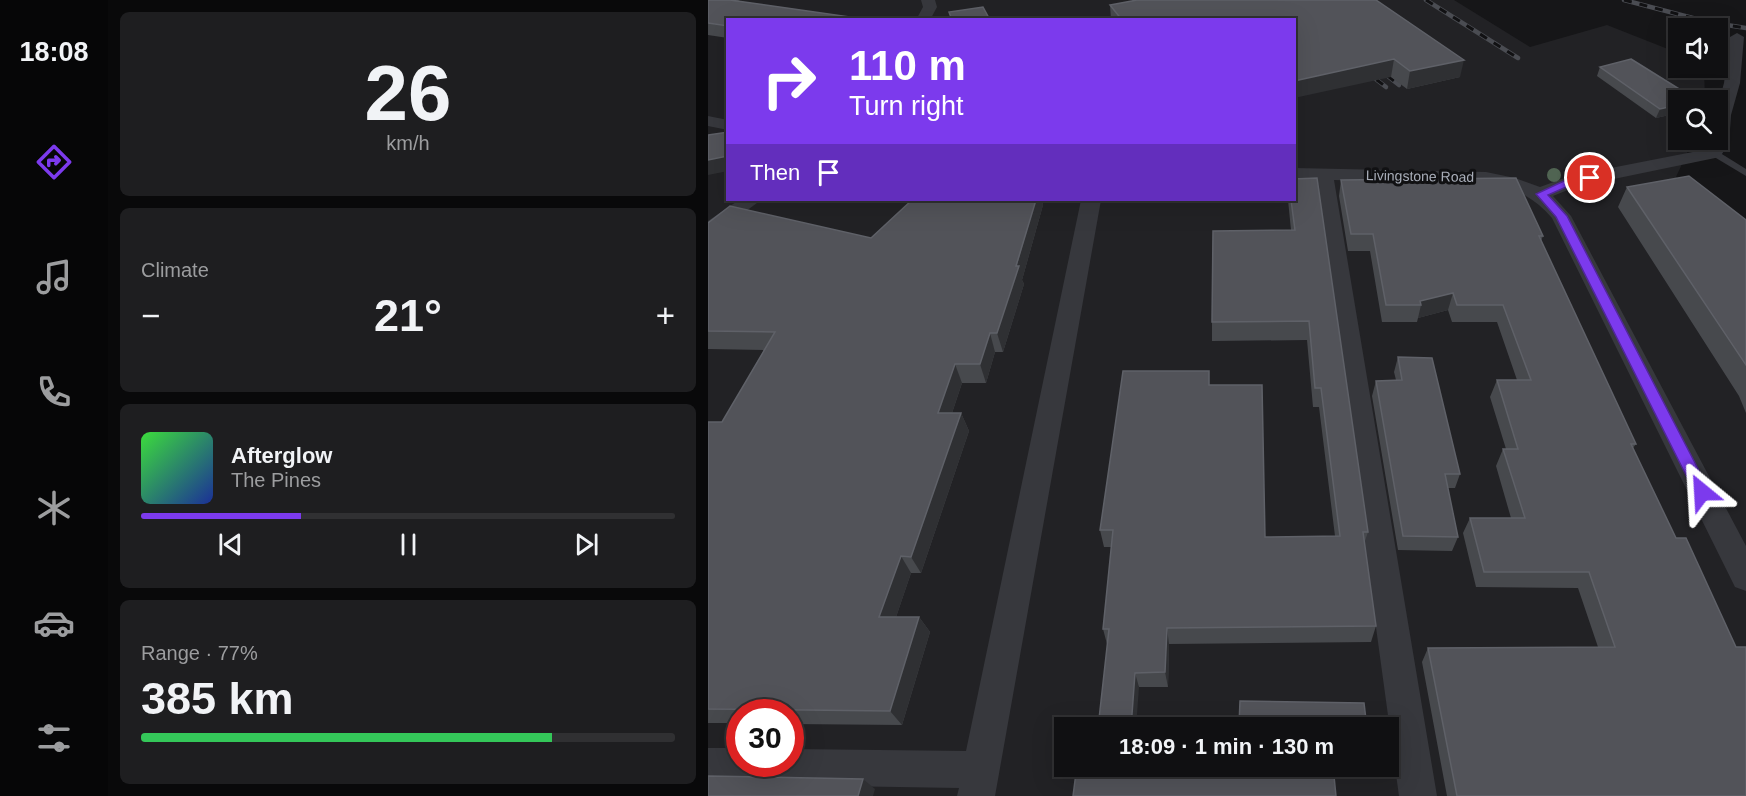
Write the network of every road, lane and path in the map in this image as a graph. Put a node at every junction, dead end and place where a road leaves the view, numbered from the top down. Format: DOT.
graph roads {
  1 [pos="928,0"];
  2 [pos="924,18"];
  3 [pos="1737,37"];
  4 [pos="708,121"];
  5 [pos="726,125"];
  6 [pos="1714,153"];
  7 [pos="1746,173"];
  8 [pos="1296,174"];
  9 [pos="1324,174"];
  10 [pos="1541,194"];
  11 [pos="750,201"];
  12 [pos="1091,201"];
  13 [pos="708,230"];
  14 [pos="1746,577"];
  15 [pos="708,766"];
  16 [pos="979,783"];
  17 [pos="1418,796"];
  1 -- 2 [label="street"];
  3 -- 6 [label="street"];
  4 -- 5 [label="street"];
  6 -- 7 [label="lane"];
  6 -- 10 [label="street"];
  8 -- 9 [label="street, Livingstone Road"];
  9 -- 10 [label="street, Livingstone Road"];
  9 -- 17 [label="street"];
  10 -- 14 [label="street"];
  11 -- 13 [label="street"];
  12 -- 16 [label="street"];
  15 -- 16 [label="street"];
}
